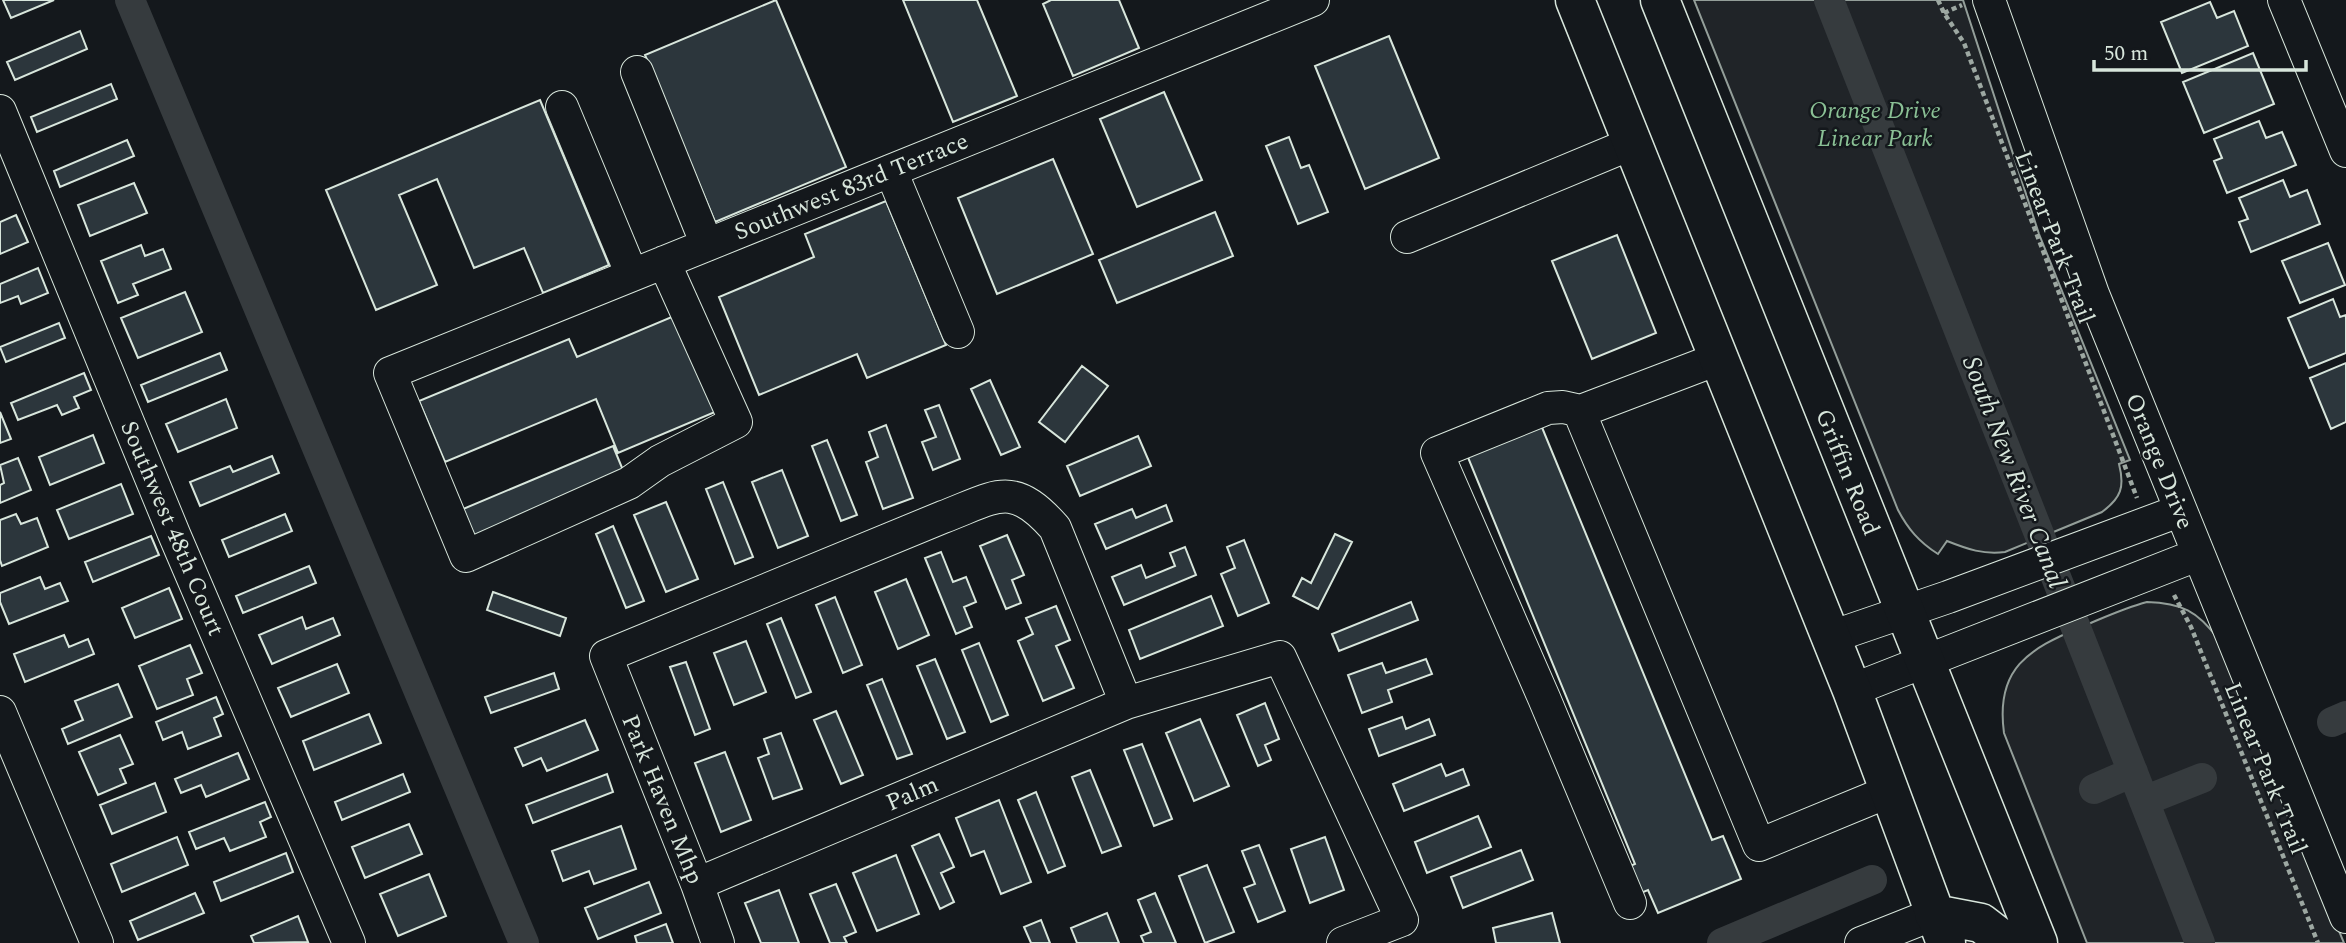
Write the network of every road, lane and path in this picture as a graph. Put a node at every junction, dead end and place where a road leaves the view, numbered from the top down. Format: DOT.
graph roads {
  1 [pos="1313,0"];
  2 [pos="1575,0"];
  3 [pos="1660,0"];
  4 [pos="1938,0"];
  5 [pos="2284,0"];
  6 [pos="1977,2"];
  7 [pos="1944,13"];
  8 [pos="637,72"];
  9 [pos="562,107"];
  10 [pos="0,111"];
  11 [pos="1633,143"];
  12 [pos="2346,151"];
  13 [pos="891,171"];
  14 [pos="1407,237"];
  15 [pos="707,245"];
  16 [pos="664,262"];
  17 [pos="632,275"];
  18 [pos="958,332"];
  19 [pos="1720,358"];
  20 [pos="1578,411"];
  21 [pos="2134,489"];
  22 [pos="2179,511"];
  23 [pos="2197,555"];
  24 [pos="2179,608"];
  25 [pos="1904,612"];
  26 [pos="1831,637"];
  27 [pos="1924,663"];
  28 [pos="1852,690"];
  29 [pos="1126,703"];
  30 [pos="0,712"];
  31 [pos="1890,791"];
  32 [pos="697,884"];
  33 [pos="1630,903"];
  34 [pos="2346,917"];
  35 [pos="1940,928"];
  36 [pos="97,943"];
  37 [pos="349,943"];
  38 [pos="719,943"];
  39 [pos="1343,943"];
  40 [pos="1861,943"];
  41 [pos="2007,943"];
  42 [pos="2038,943"];
  43 [pos="2318,943"];
  1 -- 13 [label="street, Southwest 83rd Terrace"];
  2 -- 11 [label="main road"];
  3 -- 25 [label="main road, Griffin Road"];
  4 -- 7 [label="path, Linear Park Trail"];
  5 -- 12 [label="street"];
  6 -- 7 [label="path"];
  6 -- 22 [label="street, Orange Drive"];
  7 -- 21 [label="path, Linear Park Trail"];
  8 -- 15 [label="street"];
  9 -- 17 [label="street"];
  10 -- 37 [label="street, Southwest 48th Court"];
  11 -- 14 [label="street"];
  11 -- 19 [label="main road"];
  13 -- 15 [label="street, Southwest 83rd Terrace"];
  13 -- 18 [label="street"];
  15 -- 16 [label="street, Southwest 83rd Terrace"];
  16 -- 17 [label="street, Southwest 83rd Terrace"];
  16 -- 17 [label="street, Southwest 83rd Terrace"];
  19 -- 20 [label="street"];
  19 -- 26 [label="main road"];
  20 -- 31 [label="street"];
  20 -- 33 [label="street"];
  22 -- 23 [label="street, Orange Drive"];
  22 -- 25 [label="street"];
  23 -- 27 [label="street"];
  23 -- 34 [label="street, Orange Drive"];
  24 -- 43 [label="path, Linear Park Trail"];
  25 -- 26 [label="street"];
  25 -- 27 [label="main road, Griffin Road"];
  26 -- 28 [label="main road"];
  27 -- 28 [label="street"];
  27 -- 42 [label="main road, Griffin Road"];
  28 -- 31 [label="main road"];
  29 -- 32 [label="street, Palm"];
  29 -- 32 [label="street, Park Haven Mhp"];
  29 -- 39 [label="street, Palm"];
  30 -- 36 [label="street"];
  31 -- 35 [label="main road"];
  32 -- 38 [label="street, Park Haven Mhp"];
  35 -- 40 [label="street"];
  35 -- 41 [label="main road"];
}
